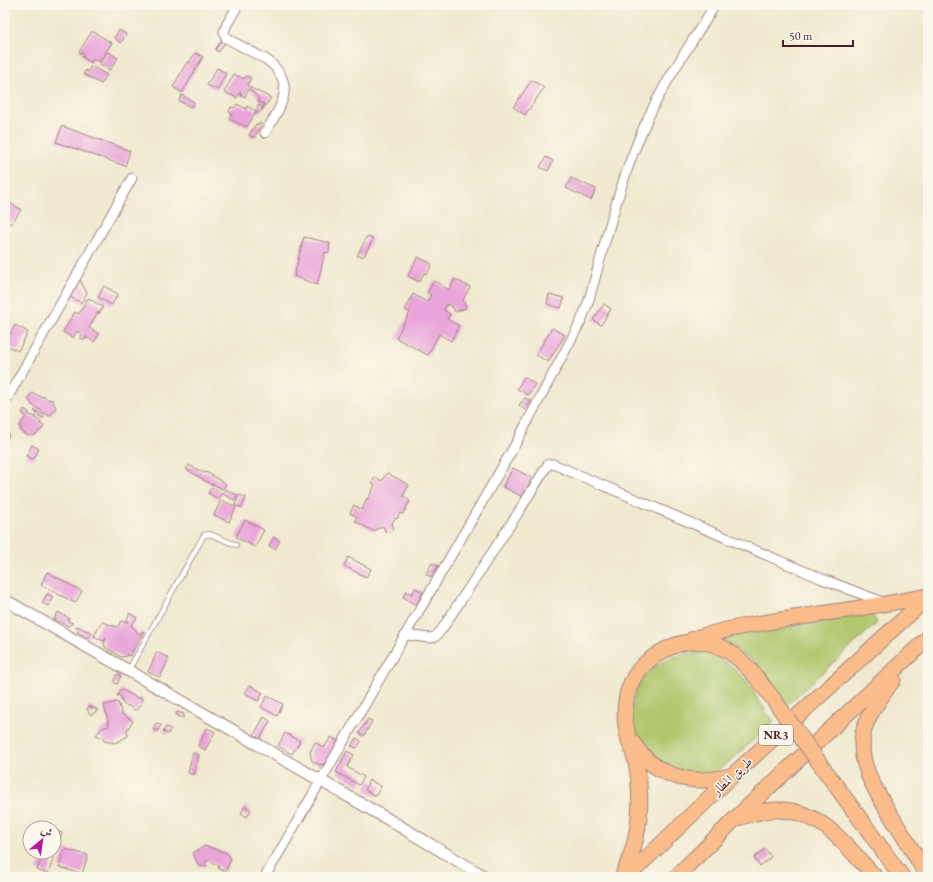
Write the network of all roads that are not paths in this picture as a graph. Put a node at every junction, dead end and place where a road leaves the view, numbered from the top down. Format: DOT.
graph roads {
  1 [pos="238,5"];
  2 [pos="715,5"];
  3 [pos="265,133"];
  4 [pos="132,178"];
  5 [pos="5,402"];
  6 [pos="236,545"];
  7 [pos="928,596"];
  8 [pos="5,600"];
  9 [pos="889,604"];
  10 [pos="406,635"];
  11 [pos="928,638"];
  12 [pos="677,644"];
  13 [pos="912,654"];
  14 [pos="128,671"];
  15 [pos="627,733"];
  16 [pos="733,775"];
  17 [pos="320,780"];
  18 [pos="736,818"];
  19 [pos="928,876"];
  20 [pos="265,877"];
  21 [pos="485,877"];
  22 [pos="622,877"];
  23 [pos="627,877"];
  24 [pos="676,877"];
  25 [pos="875,877"];
  26 [pos="902,877"];
  1 -- 3 [label="street"];
  2 -- 10 [label="street"];
  4 -- 5 [label="street"];
  6 -- 14 [label="lane"];
  7 -- 9 [label="highway"];
  7 -- 16 [label="highway, طريق المطار / NR3"];
  8 -- 14 [label="street"];
  9 -- 10 [label="street"];
  9 -- 12 [label="highway"];
  10 -- 17 [label="street"];
  11 -- 13 [label="highway, NR3"];
  12 -- 15 [label="highway"];
  12 -- 26 [label="highway, bridge"];
  13 -- 18 [label="highway, NR3"];
  13 -- 19 [label="highway"];
  14 -- 17 [label="street"];
  15 -- 16 [label="highway"];
  15 -- 22 [label="highway"];
  16 -- 23 [label="highway, طريق المطار / NR3"];
  17 -- 20 [label="street"];
  17 -- 21 [label="street"];
  18 -- 24 [label="highway, NR3"];
  18 -- 25 [label="highway"];
}
